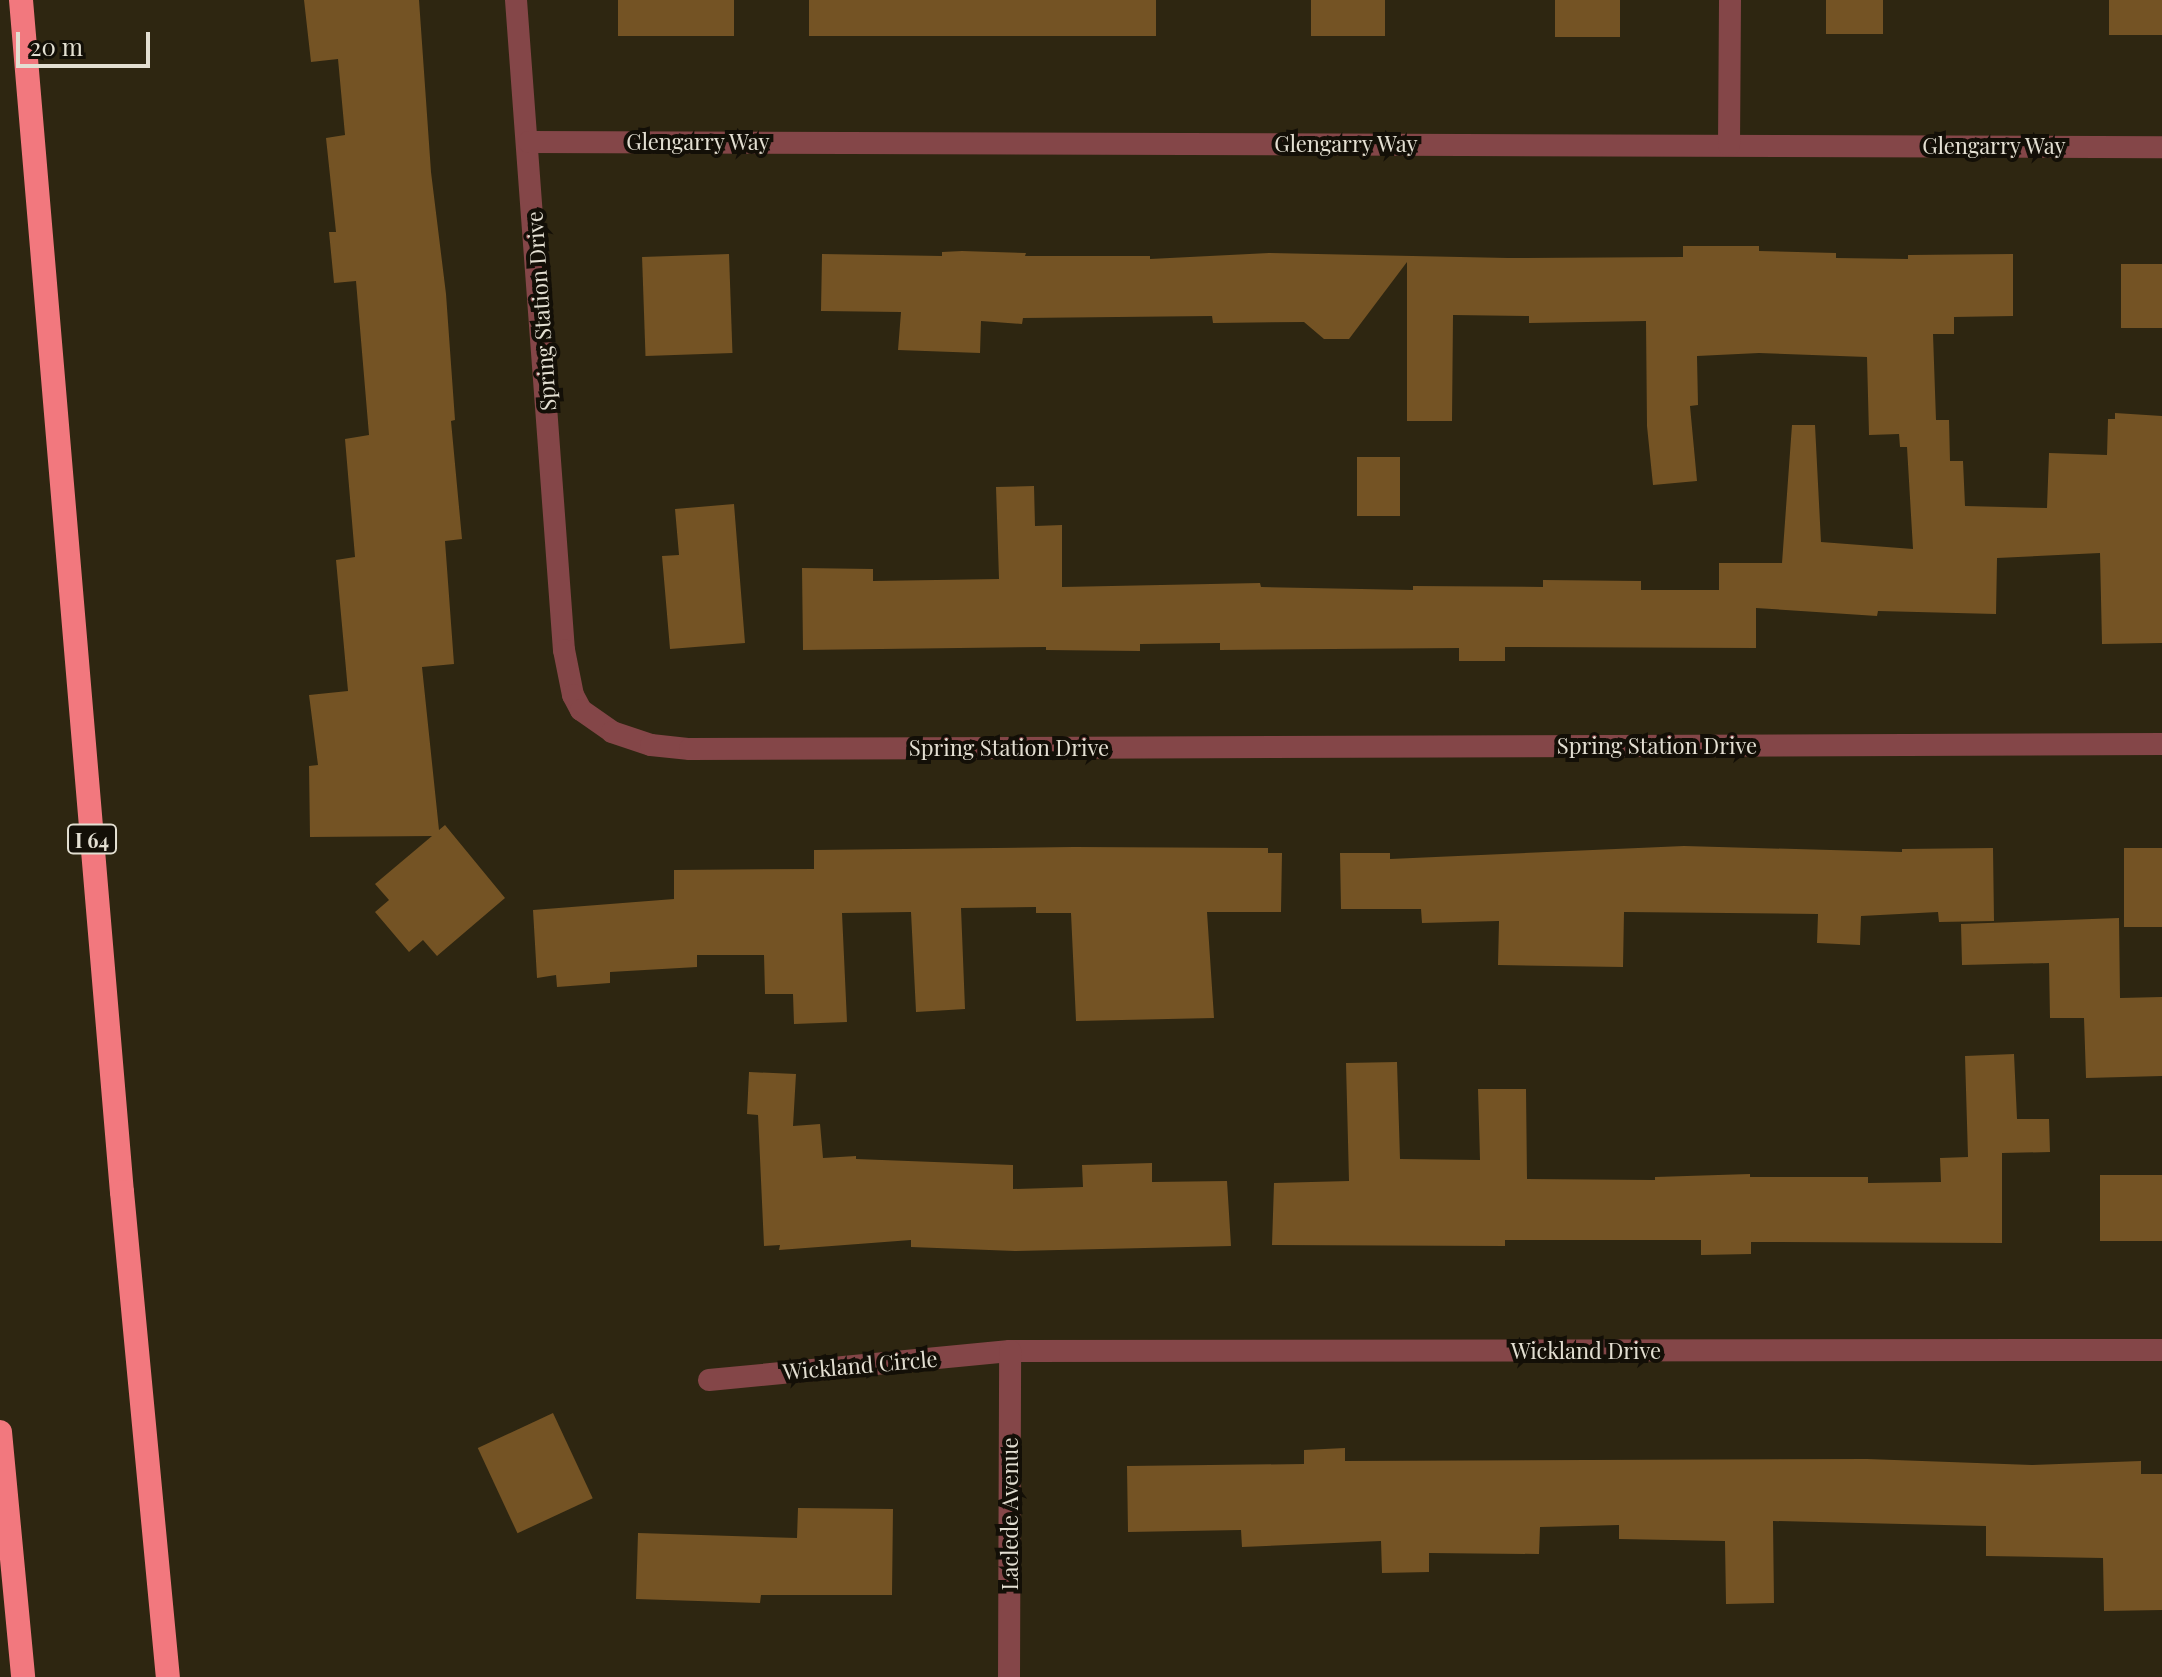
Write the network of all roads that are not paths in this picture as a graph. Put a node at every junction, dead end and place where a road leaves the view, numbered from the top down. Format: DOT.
graph roads {
  1 [pos="21,0"];
  2 [pos="516,0"];
  3 [pos="1730,0"];
  4 [pos="529,142"];
  5 [pos="1729,145"];
  6 [pos="2162,147"];
  7 [pos="2162,744"];
  8 [pos="2162,1350"];
  9 [pos="1010,1351"];
  10 [pos="709,1380"];
  11 [pos="0,1432"];
  12 [pos="23,1677"];
  13 [pos="168,1677"];
  14 [pos="1009,1677"];
  1 -- 13 [label="highway, I 64"];
  2 -- 4 [label="street, Spring Station Drive"];
  3 -- 5 [label="street"];
  4 -- 5 [label="street, Glengarry Way"];
  4 -- 7 [label="street, Spring Station Drive"];
  5 -- 6 [label="street, Glengarry Way"];
  8 -- 9 [label="street, Wickland Drive"];
  9 -- 10 [label="street, Wickland Circle"];
  9 -- 14 [label="street, Laclede Avenue"];
  11 -- 12 [label="highway"];
}
